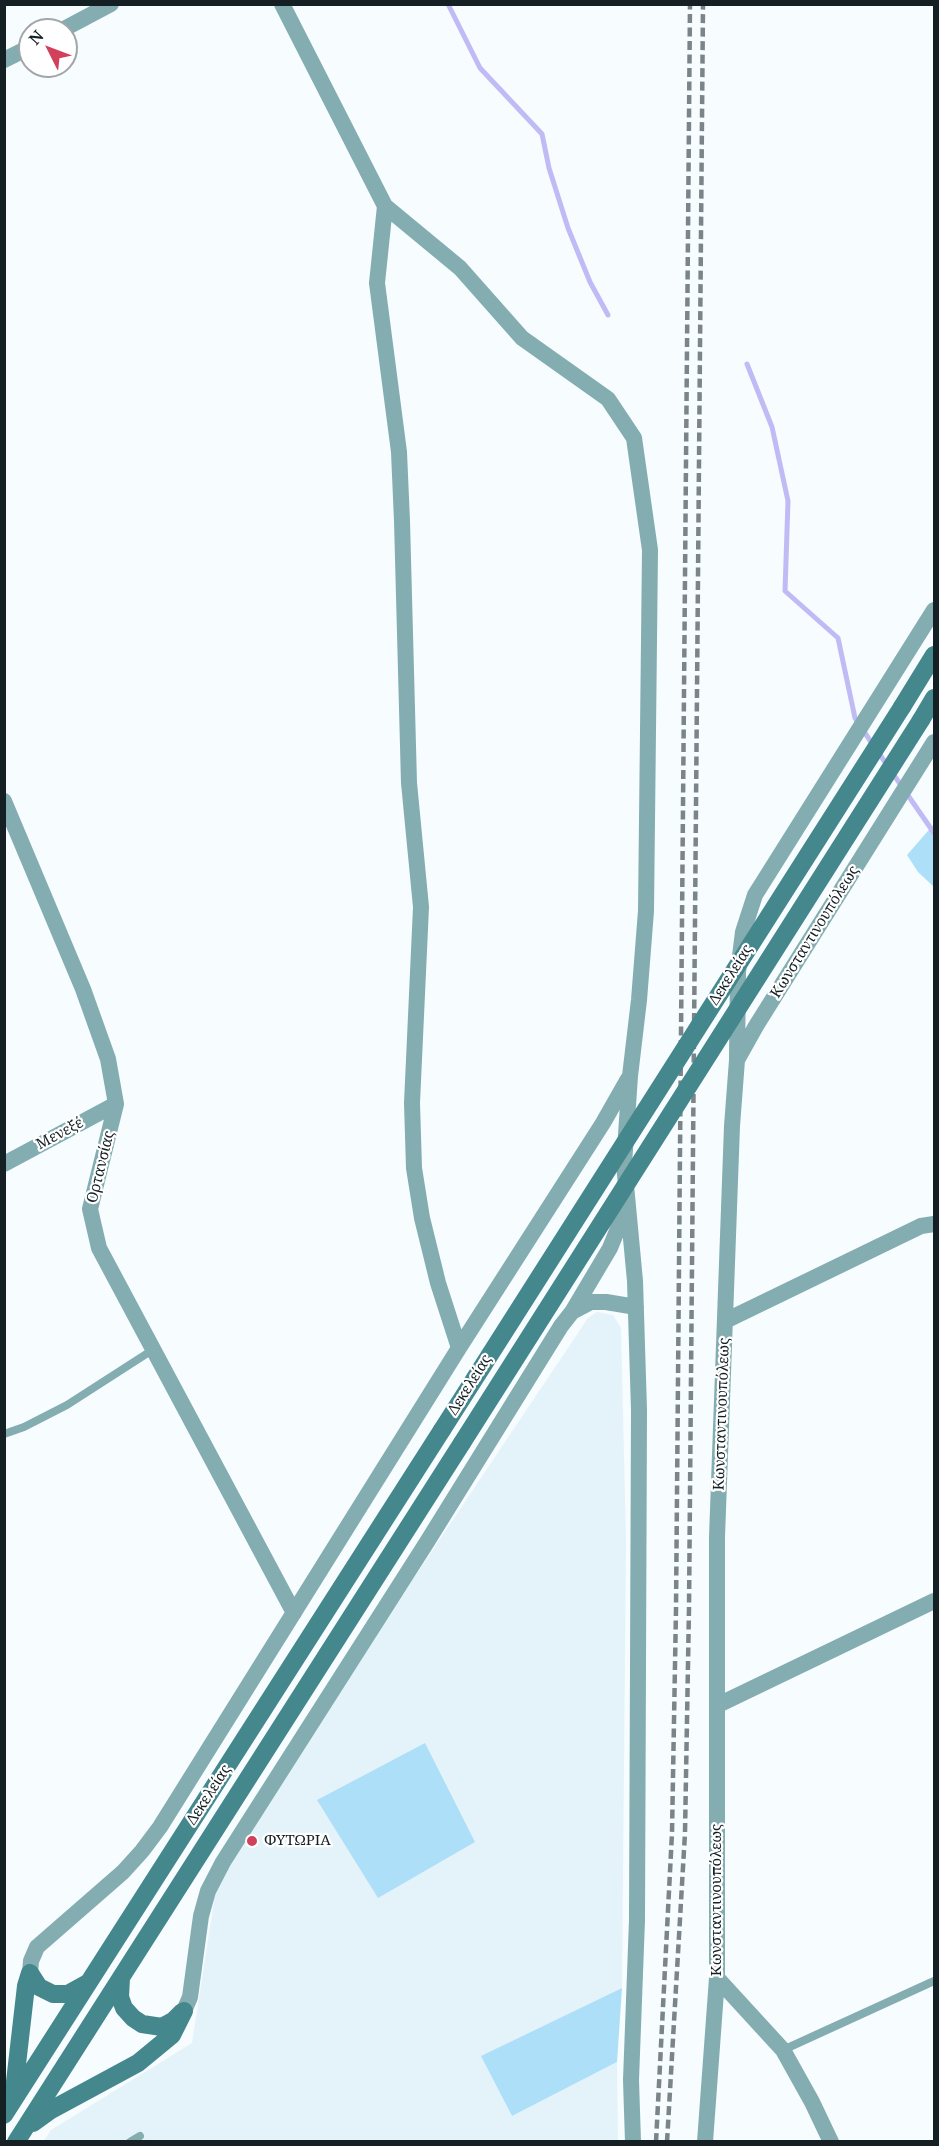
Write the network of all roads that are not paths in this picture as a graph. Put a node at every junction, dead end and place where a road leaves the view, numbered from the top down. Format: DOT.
graph roads {
  1 [pos="111,4"];
  2 [pos="282,4"];
  3 [pos="78,22"];
  4 [pos="18,53"];
  5 [pos="4,60"];
  6 [pos="384,206"];
  7 [pos="934,610"];
  8 [pos="934,655"];
  9 [pos="934,698"];
  10 [pos="934,742"];
  11 [pos="4,801"];
  12 [pos="738,972"];
  13 [pos="789,974"];
  14 [pos="737,1060"];
  15 [pos="630,1076"];
  16 [pos="116,1104"];
  17 [pos="4,1164"];
  18 [pos="628,1204"];
  19 [pos="934,1224"];
  20 [pos="636,1307"];
  21 [pos="572,1312"];
  22 [pos="725,1321"];
  23 [pos="459,1348"];
  24 [pos="154,1349"];
  25 [pos="4,1434"];
  26 [pos="934,1601"];
  27 [pos="294,1613"];
  28 [pos="718,1705"];
  29 [pos="30,1973"];
  30 [pos="121,1978"];
  31 [pos="717,1978"];
  32 [pos="934,1981"];
  33 [pos="90,1982"];
  34 [pos="183,2011"];
  35 [pos="783,2050"];
  36 [pos="8,2110"];
  37 [pos="140,2136"];
  38 [pos="19,2137"];
  39 [pos="130,2142"];
  40 [pos="633,2142"];
  41 [pos="705,2142"];
  42 [pos="831,2142"];
  1 -- 3 [label="street"];
  2 -- 6 [label="street"];
  4 -- 5 [label="street"];
  6 -- 15 [label="street"];
  6 -- 23 [label="street"];
  7 -- 12 [label="street"];
  8 -- 33 [label="main road, Δεκελείας, bridge"];
  9 -- 30 [label="main road, Δεκελείας, bridge"];
  10 -- 13 [label="street, Κωνσταντινουπόλεως"];
  11 -- 16 [label="street, Ορτανσίας"];
  12 -- 13 [label="street"];
  12 -- 14 [label="street"];
  13 -- 14 [label="street, Κωνσταντινουπόλεως"];
  14 -- 22 [label="street, Κωνσταντινουπόλεως"];
  15 -- 18 [label="street"];
  15 -- 23 [label="street"];
  16 -- 17 [label="street, Μενεξέ"];
  16 -- 24 [label="street, Ορτανσίας"];
  18 -- 20 [label="street"];
  18 -- 21 [label="street"];
  19 -- 22 [label="street"];
  20 -- 21 [label="street"];
  20 -- 40 [label="street"];
  21 -- 34 [label="street"];
  22 -- 28 [label="street, Κωνσταντινουπόλεως"];
  23 -- 27 [label="street"];
  24 -- 25 [label="lane"];
  24 -- 27 [label="street, Ορτανσίας"];
  26 -- 28 [label="street"];
  27 -- 29 [label="street"];
  28 -- 31 [label="street, Κωνσταντινουπόλεως"];
  29 -- 33 [label="main road"];
  29 -- 36 [label="main road"];
  30 -- 34 [label="main road"];
  30 -- 38 [label="main road, Δεκελείας"];
  31 -- 35 [label="street"];
  31 -- 41 [label="street, Κωνσταντινουπόλεως"];
  32 -- 35 [label="lane"];
  33 -- 36 [label="main road, Δεκελείας"];
  34 -- 38 [label="main road"];
  35 -- 42 [label="street"];
  37 -- 39 [label="lane"];
}
